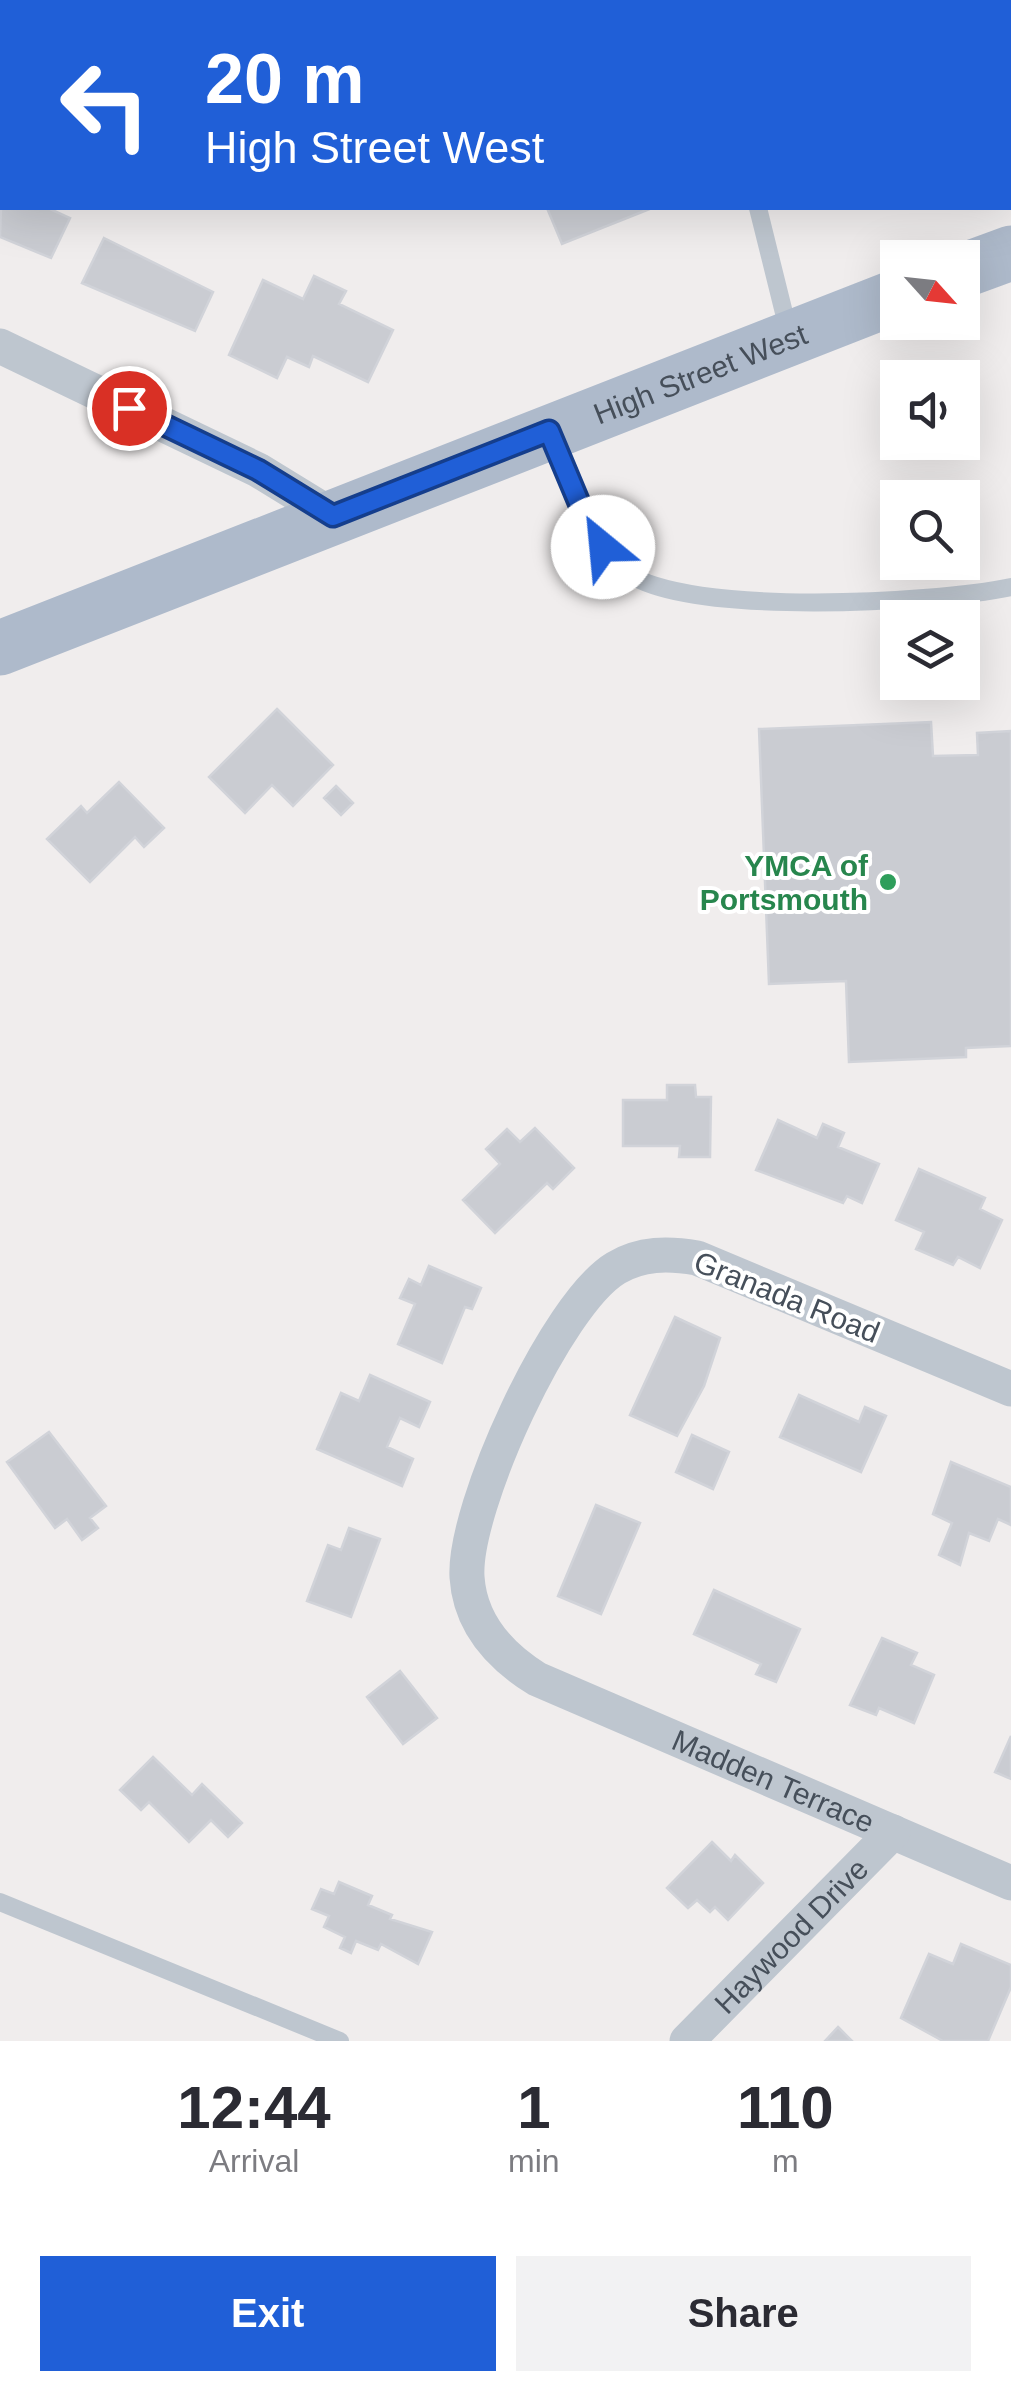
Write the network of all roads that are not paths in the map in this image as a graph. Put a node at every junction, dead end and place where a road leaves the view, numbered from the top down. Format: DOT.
graph roads {
  1 [pos="758,210"];
  2 [pos="1011,253"];
  3 [pos="980,264"];
  4 [pos="880,303"];
  5 [pos="790,336"];
  6 [pos="0,346"];
  7 [pos="549,431"];
  8 [pos="333,516"];
  9 [pos="1011,588"];
  10 [pos="0,648"];
  11 [pos="1011,1388"];
  12 [pos="537,1680"];
  13 [pos="892,1832"];
  14 [pos="1011,1883"];
  15 [pos="0,1902"];
  16 [pos="340,2041"];
  17 [pos="687,2041"];
  1 -- 5 [label="lane"];
  2 -- 3 [label="main road"];
  4 -- 5 [label="main road, High Street West"];
  5 -- 7 [label="main road, High Street West"];
  6 -- 8 [label="street"];
  7 -- 8 [label="main road, High Street West"];
  7 -- 9 [label="lane"];
  8 -- 10 [label="main road, High Street West"];
  11 -- 12 [label="street, Granada Road"];
  12 -- 13 [label="street, Madden Terrace"];
  13 -- 14 [label="street, Madden Terrace"];
  13 -- 17 [label="street, Haywood Drive"];
  15 -- 16 [label="lane"];
}
